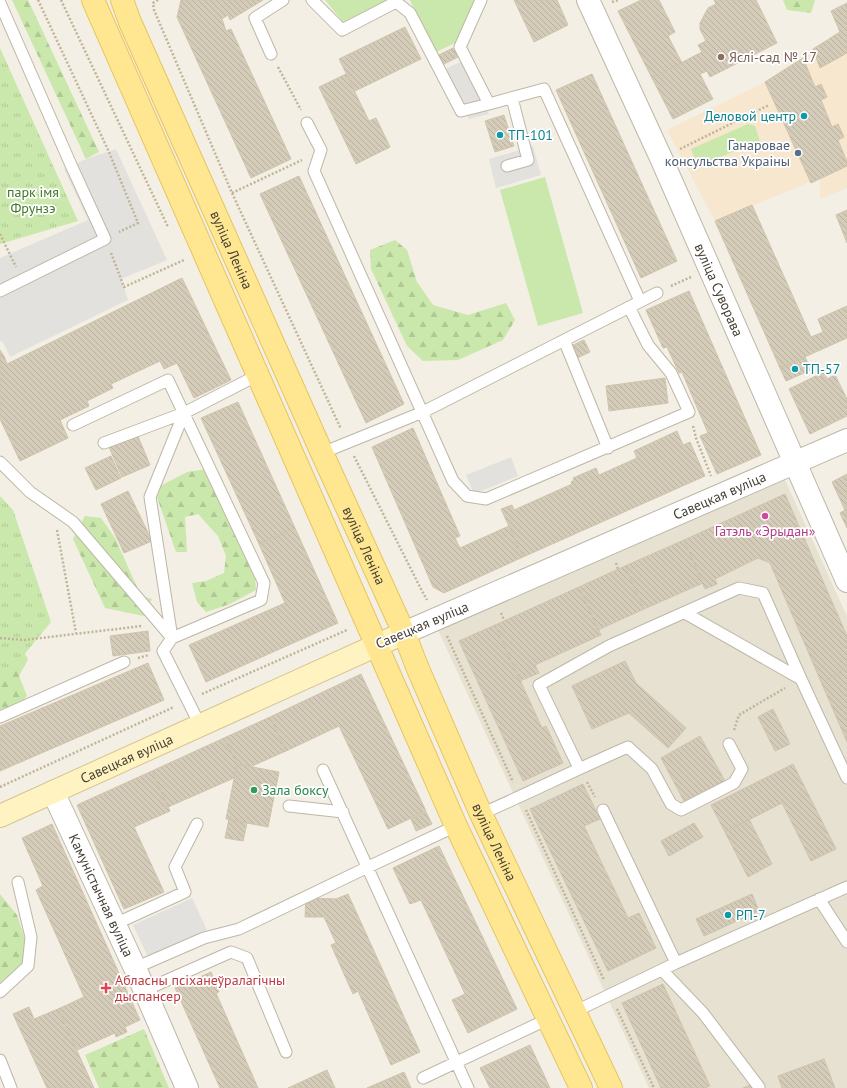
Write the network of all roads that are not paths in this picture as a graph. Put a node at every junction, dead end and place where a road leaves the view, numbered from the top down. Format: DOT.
graph roads {
  1 [pos="283,0"];
  2 [pos="312,0"];
  3 [pos="481,0"];
  4 [pos="588,0"];
  5 [pos="125,1"];
  6 [pos="0,3"];
  7 [pos="96,7"];
  8 [pos="271,54"];
  9 [pos="512,98"];
  10 [pos="489,104"];
  11 [pos="307,123"];
  12 [pos="507,166"];
  13 [pos="0,291"];
  14 [pos="658,292"];
  15 [pos="640,301"];
  16 [pos="629,307"];
  17 [pos="564,340"];
  18 [pos="258,375"];
  19 [pos="423,412"];
  20 [pos="184,413"];
  21 [pos="73,425"];
  22 [pos="847,440"];
  23 [pos="104,443"];
  24 [pos="608,448"];
  25 [pos="322,453"];
  26 [pos="0,462"];
  27 [pos="795,463"];
  28 [pos="847,581"];
  29 [pos="685,612"];
  30 [pos="404,633"];
  31 [pos="172,638"];
  32 [pos="376,644"];
  33 [pos="124,662"];
  34 [pos="801,679"];
  35 [pos="0,717"];
  36 [pos="200,725"];
  37 [pos="729,744"];
  38 [pos="579,768"];
  39 [pos="323,770"];
  40 [pos="847,778"];
  41 [pos="53,792"];
  42 [pos="289,806"];
  43 [pos="603,810"];
  44 [pos="343,812"];
  45 [pos="481,814"];
  46 [pos="0,816"];
  47 [pos="197,824"];
  48 [pos="456,826"];
  49 [pos="368,867"];
  50 [pos="18,882"];
  51 [pos="847,887"];
  52 [pos="819,900"];
  53 [pos="115,924"];
  54 [pos="847,942"];
  55 [pos="676,963"];
  56 [pos="135,968"];
  57 [pos="662,970"];
  58 [pos="145,990"];
  59 [pos="0,992"];
  60 [pos="576,1011"];
  61 [pos="548,1019"];
  62 [pos="286,1052"];
  63 [pos="0,1060"];
  64 [pos="458,1062"];
  65 [pos="423,1078"];
  66 [pos="760,1087"];
  67 [pos="11,1088"];
  68 [pos="187,1088"];
  69 [pos="468,1088"];
  70 [pos="580,1088"];
  71 [pos="611,1088"];
  1 -- 8 [label="lane"];
  2 -- 10 [label="lane"];
  3 -- 10 [label="lane"];
  4 -- 27 [label="street, вуліца Суворава"];
  5 -- 7 [label="street"];
  5 -- 25 [label="main road, вуліца Леніна"];
  6 -- 13 [label="lane"];
  7 -- 18 [label="main road, вуліца Леніна"];
  9 -- 10 [label="lane"];
  9 -- 12 [label="lane"];
  9 -- 15 [label="lane"];
  11 -- 19 [label="lane"];
  14 -- 15 [label="lane"];
  15 -- 16 [label="lane"];
  16 -- 17 [label="lane"];
  16 -- 24 [label="lane"];
  17 -- 19 [label="lane"];
  17 -- 24 [label="lane"];
  18 -- 20 [label="lane"];
  18 -- 32 [label="main road, вуліца Леніна"];
  19 -- 24 [label="lane"];
  19 -- 25 [label="lane"];
  20 -- 21 [label="lane"];
  20 -- 23 [label="lane"];
  20 -- 31 [label="lane"];
  20 -- 31 [label="lane"];
  22 -- 27 [label="street, Савецкая вуліца"];
  25 -- 30 [label="main road, вуліца Леніна"];
  26 -- 31 [label="lane"];
  27 -- 28 [label="street, вуліца Суворава"];
  27 -- 30 [label="street, Савецкая вуліца"];
  29 -- 34 [label="lane"];
  29 -- 34 [label="lane"];
  29 -- 38 [label="lane"];
  30 -- 32 [label="street, Савецкая вуліца"];
  30 -- 45 [label="main road, вуліца Леніна"];
  31 -- 36 [label="lane"];
  32 -- 36 [label="street, Савецкая вуліца"];
  32 -- 48 [label="main road, вуліца Леніна"];
  33 -- 35 [label="lane"];
  34 -- 40 [label="lane"];
  36 -- 41 [label="street, Савецкая вуліца"];
  37 -- 38 [label="lane"];
  38 -- 45 [label="lane"];
  39 -- 44 [label="lane"];
  41 -- 46 [label="street, Савецкая вуліца"];
  41 -- 53 [label="street, Камуністычная вуліца"];
  42 -- 44 [label="lane"];
  43 -- 55 [label="lane"];
  44 -- 49 [label="lane"];
  45 -- 60 [label="main road, вуліца Леніна"];
  47 -- 53 [label="lane"];
  48 -- 49 [label="lane"];
  48 -- 61 [label="main road, вуліца Леніна"];
  49 -- 56 [label="lane"];
  49 -- 64 [label="lane"];
  50 -- 59 [label="lane"];
  51 -- 52 [label="lane"];
  52 -- 54 [label="lane"];
  52 -- 55 [label="lane"];
  53 -- 56 [label="street, Камуністычная вуліца"];
  55 -- 57 [label="lane"];
  56 -- 58 [label="street, Камуністычная вуліца"];
  57 -- 60 [label="lane"];
  57 -- 66 [label="lane"];
  58 -- 62 [label="lane"];
  58 -- 68 [label="street, Камуністычная вуліца"];
  60 -- 71 [label="main road, вуліца Леніна"];
  61 -- 64 [label="lane"];
  61 -- 70 [label="main road, вуліца Леніна"];
  63 -- 67 [label="lane"];
  64 -- 65 [label="lane"];
  64 -- 69 [label="lane"];
}
